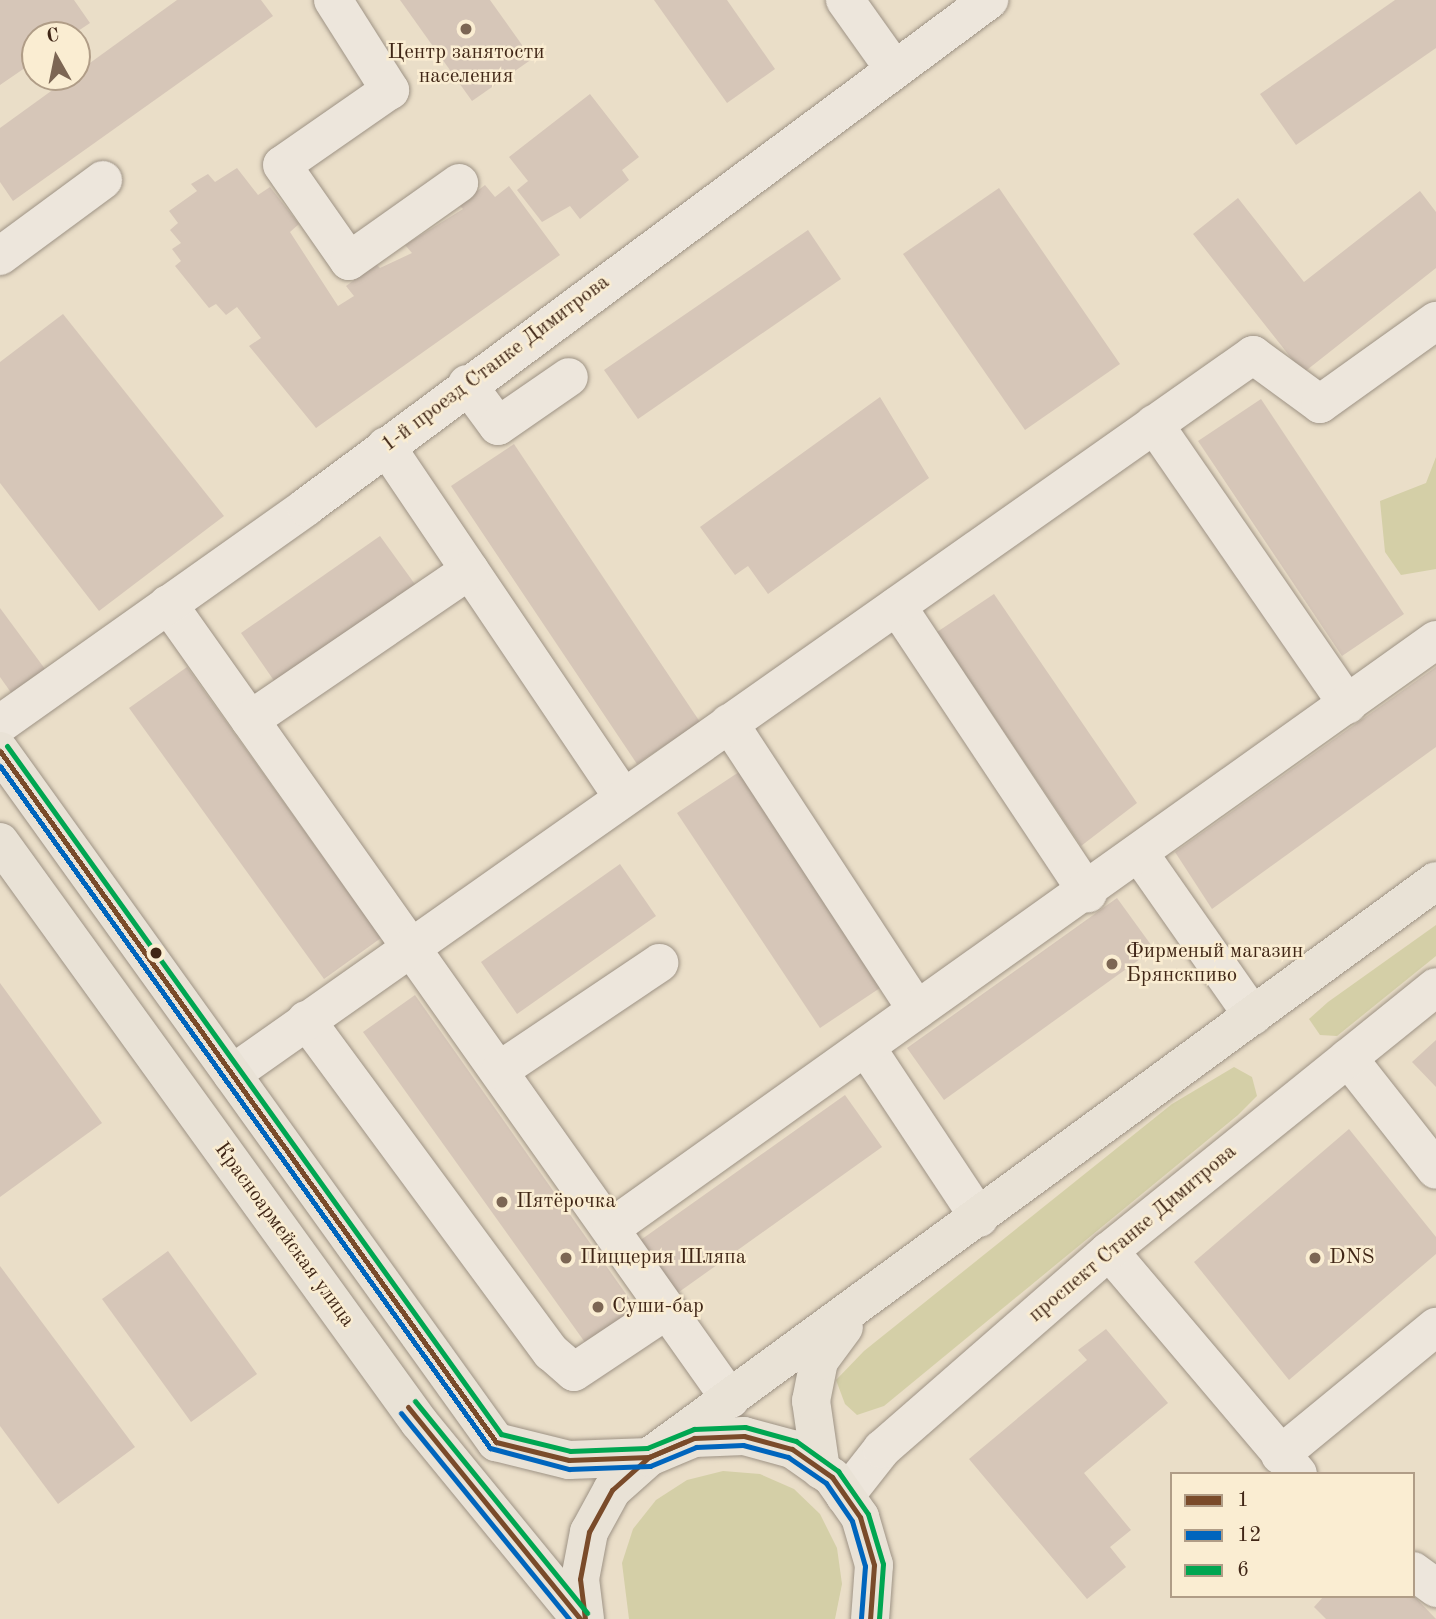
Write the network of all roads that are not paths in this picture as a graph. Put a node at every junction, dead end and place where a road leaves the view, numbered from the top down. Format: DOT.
graph roads {
  1 [pos="333,0"];
  2 [pos="845,0"];
  3 [pos="989,0"];
  4 [pos="894,69"];
  5 [pos="103,180"];
  6 [pos="459,183"];
  7 [pos="0,256"];
  8 [pos="1436,321"];
  9 [pos="569,377"];
  10 [pos="467,384"];
  11 [pos="1153,424"];
  12 [pos="386,446"];
  13 [pos="470,570"];
  14 [pos="168,604"];
  15 [pos="897,606"];
  16 [pos="1436,640"];
  17 [pos="1348,705"];
  18 [pos="250,720"];
  19 [pos="729,723"];
  20 [pos="0,724"];
  21 [pos="0,751"];
  22 [pos="623,797"];
  23 [pos="0,842"];
  24 [pos="1141,856"];
  25 [pos="1436,881"];
  26 [pos="1088,892"];
  27 [pos="410,944"];
  28 [pos="659,963"];
  29 [pos="1436,987"];
  30 [pos="917,1010"];
  31 [pos="1253,1016"];
  32 [pos="306,1020"];
  33 [pos="866,1047"];
  34 [pos="1348,1058"];
  35 [pos="500,1070"];
  36 [pos="232,1074"];
  37 [pos="1436,1170"];
  38 [pos="979,1218"];
  39 [pos="611,1228"];
  40 [pos="1109,1251"];
  41 [pos="667,1310"];
  42 [pos="856,1311"];
  43 [pos="1436,1327"];
  44 [pos="730,1399"];
  45 [pos="649,1457"];
  46 [pos="1289,1464"];
  47 [pos="833,1483"];
  48 [pos="1415,1572"];
  49 [pos="1436,1588"];
  50 [pos="583,1619"];
  51 [pos="870,1619"];
  1 -- 6 [label="street"];
  2 -- 4 [label="street"];
  3 -- 4 [label="street, 1-й проезд Станке Димитрова"];
  4 -- 10 [label="street, 1-й проезд Станке Димитрова"];
  5 -- 7 [label="street"];
  8 -- 11 [label="street"];
  9 -- 10 [label="street"];
  10 -- 12 [label="street, 1-й проезд Станке Димитрова"];
  11 -- 15 [label="street"];
  11 -- 17 [label="street"];
  12 -- 13 [label="street"];
  12 -- 14 [label="street, 1-й проезд Станке Димитрова"];
  13 -- 18 [label="street"];
  13 -- 22 [label="street"];
  14 -- 18 [label="street"];
  14 -- 20 [label="street, 1-й проезд Станке Димитрова"];
  15 -- 19 [label="street"];
  15 -- 26 [label="street"];
  16 -- 17 [label="street"];
  17 -- 24 [label="street"];
  18 -- 27 [label="street"];
  19 -- 22 [label="street"];
  19 -- 30 [label="street"];
  21 -- 36 [label="main road"];
  22 -- 27 [label="street"];
  23 -- 50 [label="main road, Красноармейская улица"];
  24 -- 26 [label="street"];
  24 -- 31 [label="street"];
  25 -- 31 [label="main road"];
  26 -- 30 [label="street"];
  27 -- 32 [label="street"];
  27 -- 35 [label="street"];
  28 -- 35 [label="street"];
  29 -- 34 [label="street, проспект Станке Димитрова"];
  30 -- 33 [label="street"];
  31 -- 38 [label="main road"];
  32 -- 36 [label="street"];
  32 -- 41 [label="street"];
  33 -- 38 [label="street"];
  33 -- 39 [label="street"];
  34 -- 37 [label="street"];
  34 -- 40 [label="street, проспект Станке Димитрова"];
  35 -- 39 [label="street"];
  36 -- 45 [label="main road"];
  38 -- 42 [label="main road"];
  39 -- 41 [label="street"];
  40 -- 46 [label="street"];
  40 -- 47 [label="street, проспект Станке Димитрова"];
  41 -- 44 [label="street"];
  42 -- 44 [label="main road"];
  42 -- 47 [label="main road"];
  43 -- 46 [label="street"];
  44 -- 45 [label="main road"];
  45 -- 47 [label="main road"];
  45 -- 50 [label="main road"];
  47 -- 51 [label="main road"];
  48 -- 49 [label="street"];
}
